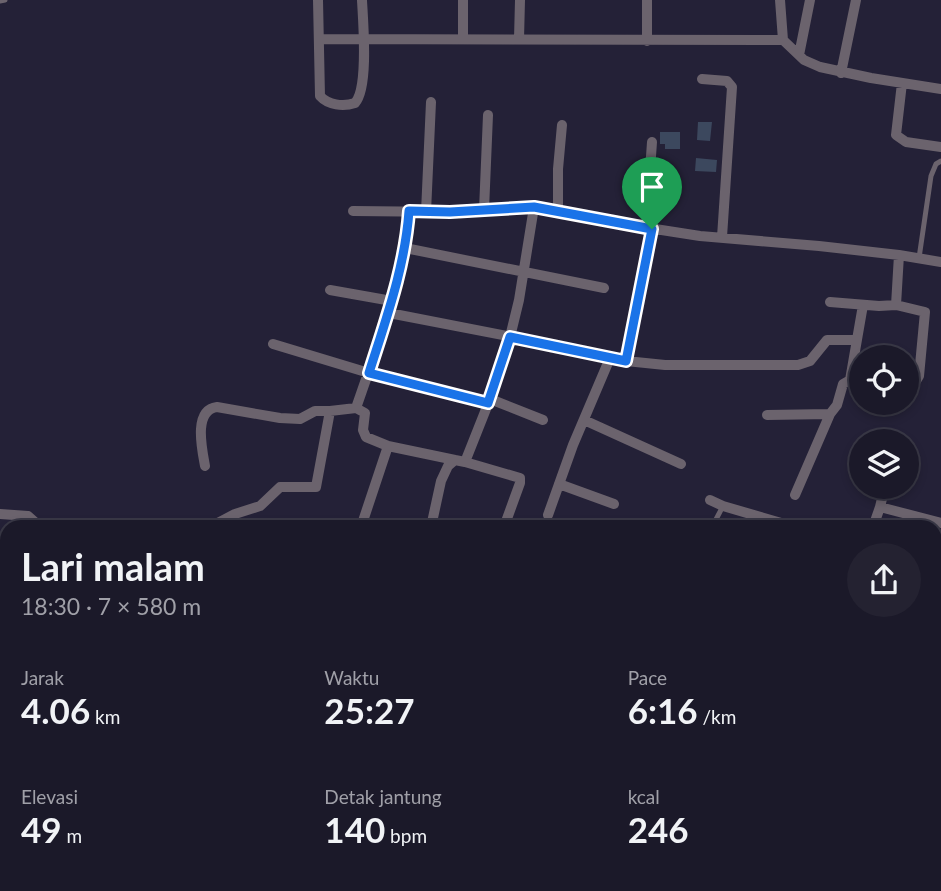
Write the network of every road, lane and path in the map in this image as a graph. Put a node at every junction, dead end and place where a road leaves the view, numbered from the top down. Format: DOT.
graph roads {
  1 [pos="318,0"];
  2 [pos="362,0"];
  3 [pos="463,0"];
  4 [pos="520,0"];
  5 [pos="647,0"];
  6 [pos="780,0"];
  7 [pos="810,0"];
  8 [pos="856,0"];
  9 [pos="364,38"];
  10 [pos="319,39"];
  11 [pos="463,39"];
  12 [pos="519,39"];
  13 [pos="783,40"];
  14 [pos="647,41"];
  15 [pos="799,55"];
  16 [pos="841,72"];
  17 [pos="702,79"];
  18 [pos="902,83"];
  19 [pos="941,89"];
  20 [pos="431,102"];
  21 [pos="488,115"];
  22 [pos="562,125"];
  23 [pos="652,142"];
  24 [pos="941,147"];
  25 [pos="941,161"];
  26 [pos="534,207"];
  27 [pos="484,210"];
  28 [pos="353,211"];
  29 [pos="409,211"];
  30 [pos="426,212"];
  31 [pos="558,213"];
  32 [pos="649,229"];
  33 [pos="722,237"];
  34 [pos="405,248"];
  35 [pos="899,255"];
  36 [pos="919,259"];
  37 [pos="941,262"];
  38 [pos="523,273"];
  39 [pos="604,288"];
  40 [pos="330,289"];
  41 [pos="392,301"];
  42 [pos="830,302"];
  43 [pos="896,304"];
  44 [pos="863,305"];
  45 [pos="389,313"];
  46 [pos="510,337"];
  47 [pos="857,340"];
  48 [pos="273,344"];
  49 [pos="857,345"];
  50 [pos="610,358"];
  51 [pos="626,361"];
  52 [pos="369,373"];
  53 [pos="919,376"];
  54 [pos="849,382"];
  55 [pos="489,401"];
  56 [pos="356,408"];
  57 [pos="330,411"];
  58 [pos="830,414"];
  59 [pos="767,415"];
  60 [pos="542,419"];
  61 [pos="584,420"];
  62 [pos="388,446"];
  63 [pos="460,461"];
  64 [pos="681,464"];
  65 [pos="205,466"];
  66 [pos="559,484"];
  67 [pos="795,495"];
  68 [pos="882,499"];
  69 [pos="710,500"];
  70 [pos="614,505"];
  71 [pos="723,506"];
  72 [pos="880,507"];
  73 [pos="0,514"];
  74 [pos="548,515"];
  75 [pos="33,520"];
  76 [pos="224,520"];
  77 [pos="363,520"];
  78 [pos="433,520"];
  79 [pos="507,520"];
  80 [pos="716,520"];
  81 [pos="758,520"];
  82 [pos="875,520"];
  83 [pos="930,520"];
  1 -- 10 [label="street"];
  2 -- 9 [label="street"];
  3 -- 11 [label="street"];
  4 -- 12 [label="street"];
  5 -- 14 [label="street"];
  6 -- 13 [label="street"];
  7 -- 15 [label="street"];
  8 -- 16 [label="street"];
  9 -- 10 [label="street"];
  9 -- 10 [label="street"];
  9 -- 11 [label="street"];
  11 -- 12 [label="street"];
  12 -- 14 [label="street"];
  13 -- 14 [label="street"];
  13 -- 15 [label="street"];
  15 -- 16 [label="street"];
  16 -- 18 [label="street"];
  17 -- 33 [label="street"];
  18 -- 19 [label="street"];
  18 -- 24 [label="street"];
  20 -- 30 [label="street"];
  21 -- 27 [label="street"];
  22 -- 31 [label="street"];
  23 -- 32 [label="street"];
  25 -- 36 [label="lane"];
  26 -- 27 [label="street"];
  26 -- 31 [label="street"];
  26 -- 38 [label="street"];
  27 -- 30 [label="street"];
  28 -- 29 [label="street"];
  29 -- 30 [label="street"];
  29 -- 34 [label="street"];
  31 -- 32 [label="street"];
  32 -- 33 [label="street"];
  32 -- 51 [label="street"];
  33 -- 35 [label="street"];
  34 -- 38 [label="street"];
  34 -- 41 [label="street"];
  35 -- 36 [label="street"];
  35 -- 43 [label="street"];
  36 -- 37 [label="street"];
  38 -- 39 [label="street"];
  38 -- 46 [label="street"];
  40 -- 41 [label="street"];
  41 -- 45 [label="street"];
  42 -- 44 [label="street"];
  43 -- 44 [label="street"];
  43 -- 53 [label="street"];
  44 -- 47 [label="street"];
  45 -- 46 [label="street"];
  45 -- 52 [label="street"];
  46 -- 50 [label="street"];
  46 -- 55 [label="street"];
  47 -- 49 [label="street"];
  47 -- 51 [label="street"];
  48 -- 52 [label="street"];
  50 -- 51 [label="street"];
  50 -- 61 [label="street"];
  52 -- 55 [label="street"];
  52 -- 56 [label="street"];
  54 -- 58 [label="street"];
  55 -- 60 [label="street"];
  55 -- 63 [label="street"];
  56 -- 57 [label="street"];
  56 -- 62 [label="street"];
  57 -- 65 [label="street"];
  57 -- 76 [label="street"];
  58 -- 59 [label="street"];
  58 -- 67 [label="street"];
  61 -- 64 [label="street"];
  61 -- 66 [label="street"];
  62 -- 63 [label="street"];
  62 -- 77 [label="street"];
  63 -- 78 [label="street"];
  63 -- 79 [label="street"];
  66 -- 70 [label="street"];
  66 -- 74 [label="street"];
  68 -- 72 [label="street"];
  69 -- 71 [label="street"];
  71 -- 80 [label="lane"];
  71 -- 81 [label="street"];
  72 -- 82 [label="street"];
  72 -- 83 [label="street"];
  73 -- 75 [label="street"];
}
